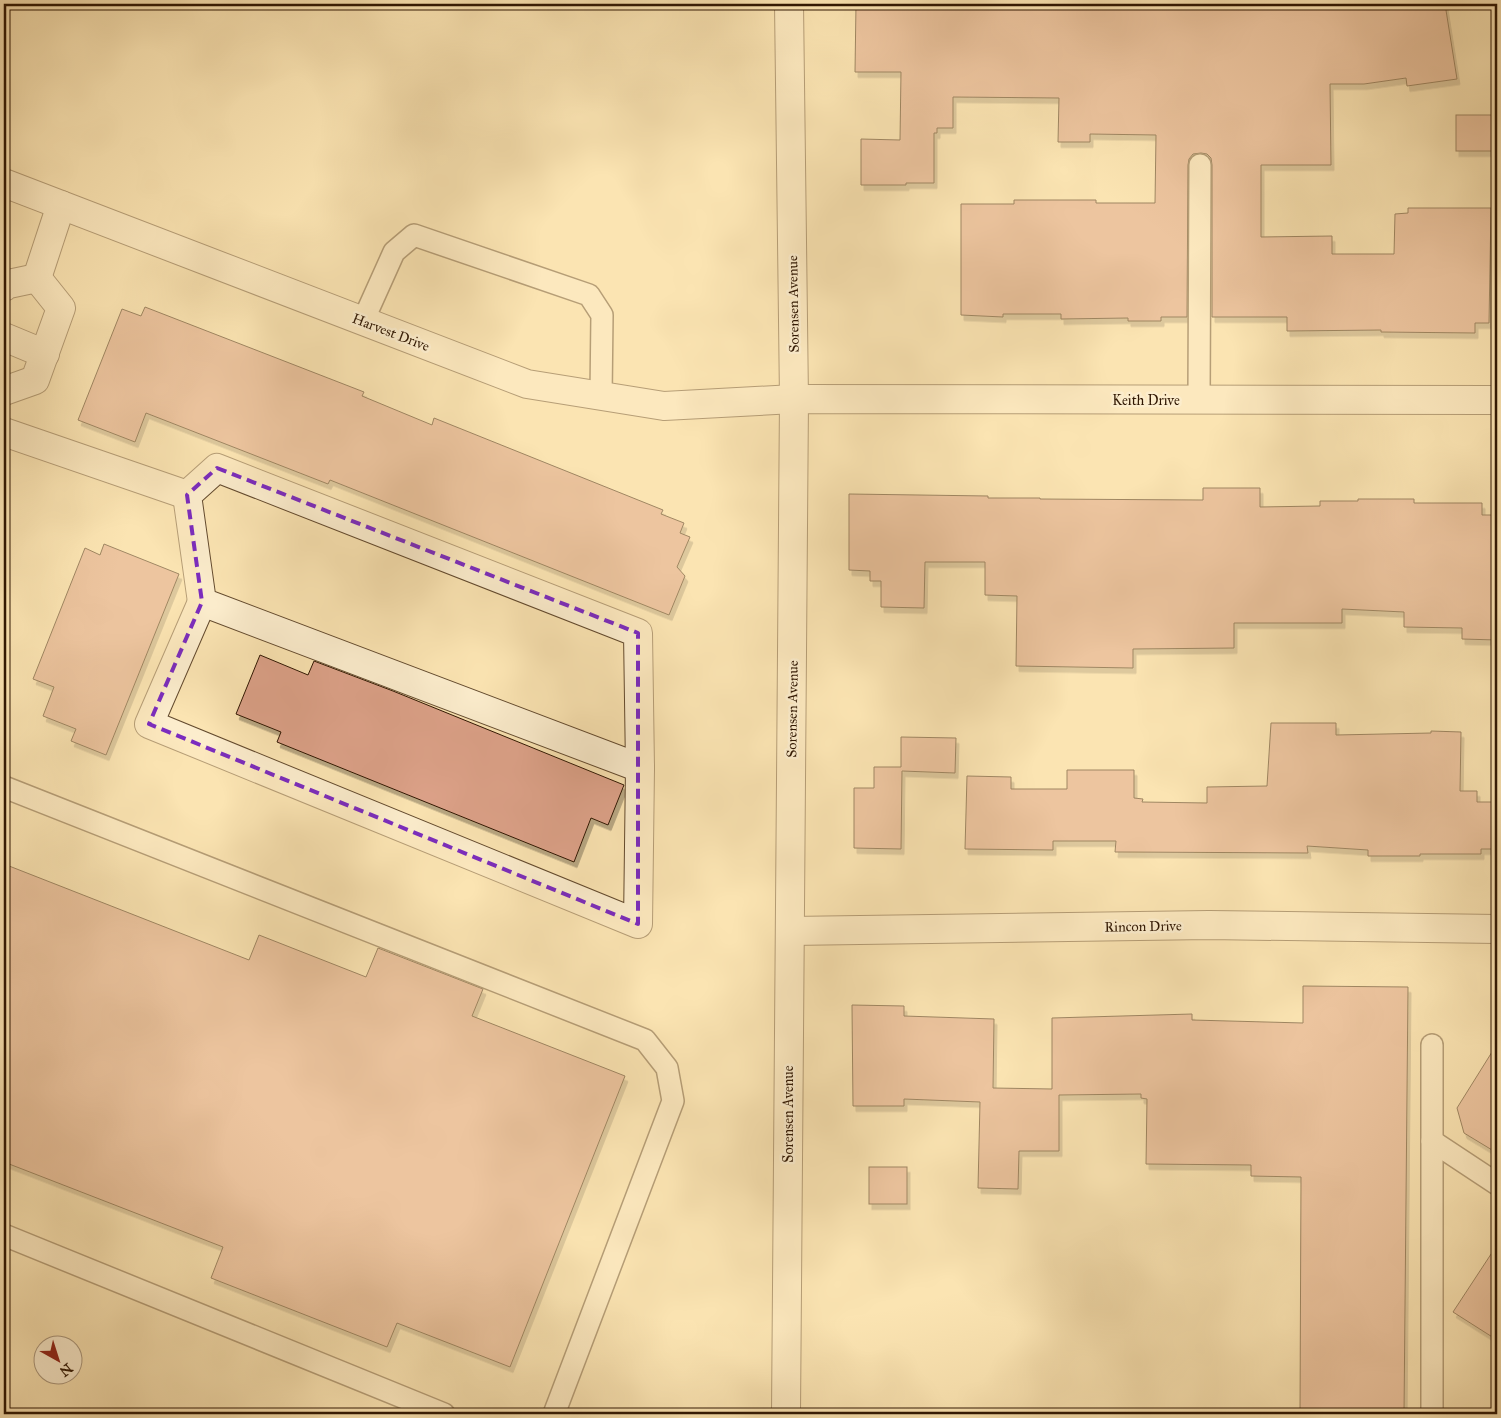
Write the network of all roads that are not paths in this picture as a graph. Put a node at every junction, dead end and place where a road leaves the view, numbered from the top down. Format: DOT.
graph roads {
  1 [pos="789,4"];
  2 [pos="1200,165"];
  3 [pos="4,183"];
  4 [pos="61,205"];
  5 [pos="37,278"];
  6 [pos="4,287"];
  7 [pos="363,321"];
  8 [pos="4,338"];
  9 [pos="45,354"];
  10 [pos="4,391"];
  11 [pos="601,396"];
  12 [pos="794,399"];
  13 [pos="1199,400"];
  14 [pos="1497,400"];
  15 [pos="4,432"];
  16 [pos="187,495"];
  17 [pos="202,602"];
  18 [pos="640,768"];
  19 [pos="4,787"];
  20 [pos="1497,929"];
  21 [pos="790,930"];
  22 [pos="1432,1045"];
  23 [pos="1432,1141"];
  24 [pos="1497,1184"];
  25 [pos="4,1236"];
  26 [pos="444,1414"];
  27 [pos="554,1414"];
  28 [pos="786,1414"];
  29 [pos="1432,1414"];
  1 -- 12 [label="street, Sorensen Avenue"];
  2 -- 13 [label="lane"];
  3 -- 4 [label="street, Harvest Drive"];
  4 -- 5 [label="street"];
  4 -- 7 [label="street, Harvest Drive"];
  5 -- 6 [label="street"];
  5 -- 9 [label="street"];
  7 -- 11 [label="street, Harvest Drive"];
  7 -- 11 [label="lane"];
  8 -- 9 [label="street"];
  9 -- 10 [label="street"];
  11 -- 12 [label="street, Harvest Drive"];
  12 -- 13 [label="street, Keith Drive"];
  12 -- 21 [label="street, Sorensen Avenue"];
  13 -- 14 [label="street, Keith Drive"];
  15 -- 16 [label="street"];
  16 -- 17 [label="street"];
  16 -- 18 [label="street"];
  17 -- 18 [label="street"];
  17 -- 18 [label="street"];
  19 -- 27 [label="lane"];
  20 -- 21 [label="street, Rincon Drive"];
  21 -- 28 [label="street, Sorensen Avenue"];
  22 -- 23 [label="lane"];
  23 -- 24 [label="lane"];
  23 -- 29 [label="lane"];
  25 -- 26 [label="lane"];
}
